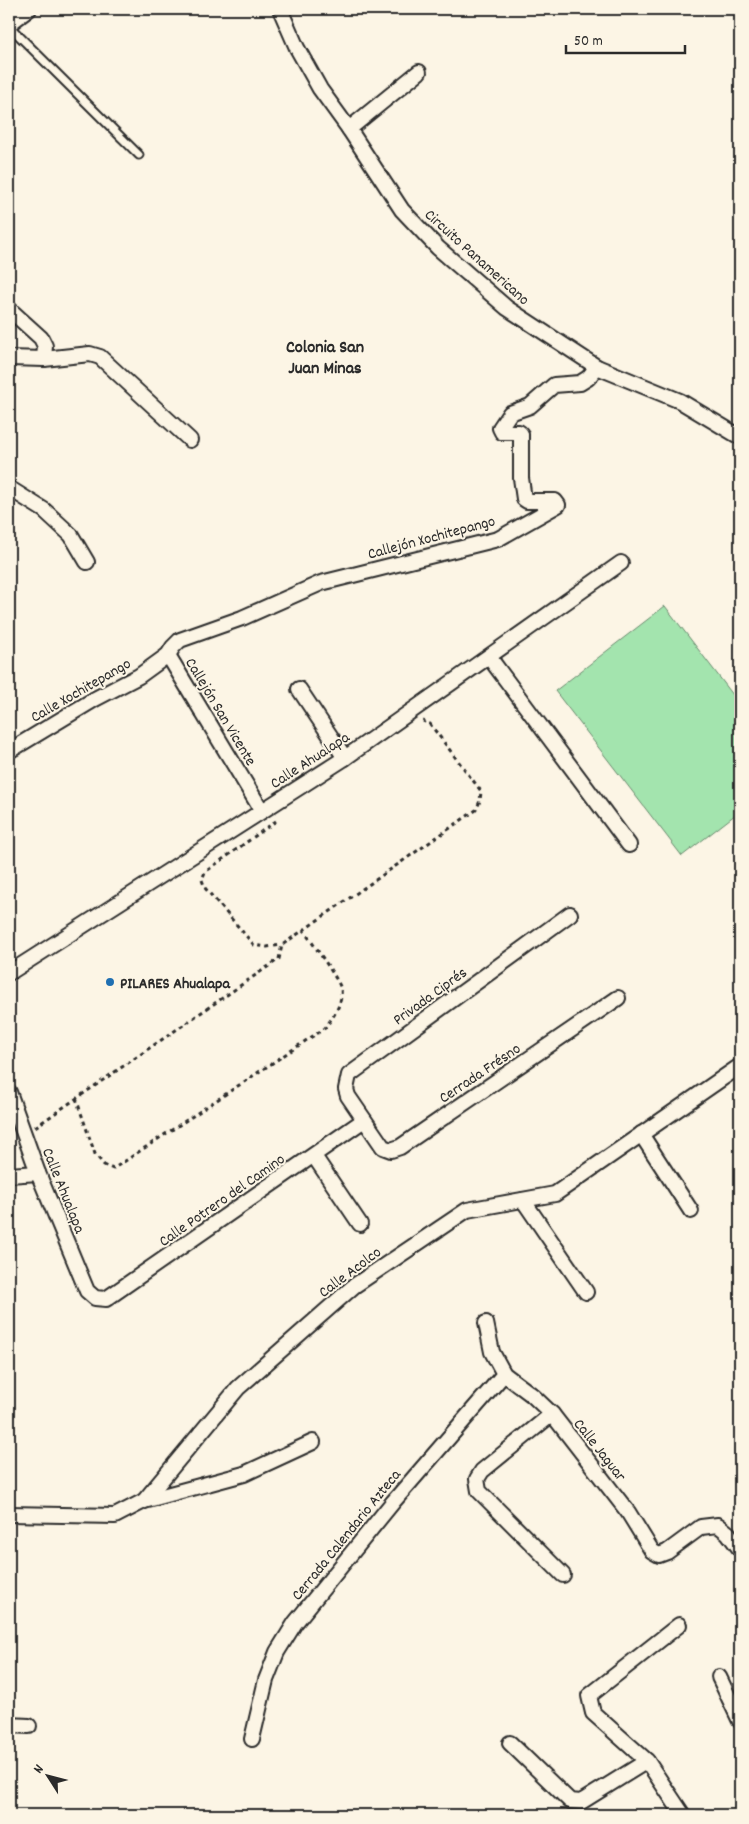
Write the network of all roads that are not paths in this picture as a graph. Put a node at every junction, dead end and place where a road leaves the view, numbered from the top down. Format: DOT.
graph roads {
  1 [pos="30,9"];
  2 [pos="280,9"];
  3 [pos="9,25"];
  4 [pos="419,72"];
  5 [pos="349,129"];
  6 [pos="139,155"];
  7 [pos="9,309"];
  8 [pos="9,358"];
  9 [pos="44,359"];
  10 [pos="597,367"];
  11 [pos="740,436"];
  12 [pos="190,440"];
  13 [pos="9,488"];
  14 [pos="87,562"];
  15 [pos="621,563"];
  16 [pos="168,655"];
  17 [pos="488,657"];
  18 [pos="299,689"];
  19 [pos="9,751"];
  20 [pos="345,758"];
  21 [pos="262,811"];
  22 [pos="629,845"];
  23 [pos="570,914"];
  24 [pos="9,973"];
  25 [pos="618,998"];
  26 [pos="740,1066"];
  27 [pos="9,1092"];
  28 [pos="364,1120"];
  29 [pos="641,1134"];
  30 [pos="314,1156"];
  31 [pos="38,1173"];
  32 [pos="9,1175"];
  33 [pos="523,1200"];
  34 [pos="691,1211"];
  35 [pos="360,1224"];
  36 [pos="586,1292"];
  37 [pos="95,1298"];
  38 [pos="486,1323"];
  39 [pos="504,1374"];
  40 [pos="552,1414"];
  41 [pos="313,1442"];
  42 [pos="144,1501"];
  43 [pos="9,1514"];
  44 [pos="740,1549"];
  45 [pos="564,1575"];
  46 [pos="679,1625"];
  47 [pos="719,1677"];
  48 [pos="740,1721"];
  49 [pos="9,1725"];
  50 [pos="29,1726"];
  51 [pos="252,1739"];
  52 [pos="510,1743"];
  53 [pos="647,1761"];
  54 [pos="683,1815"];
  1 -- 3 [label="street"];
  2 -- 5 [label="street, Circuito Panamericano"];
  3 -- 6 [label="lane"];
  4 -- 5 [label="street"];
  5 -- 10 [label="street, Circuito Panamericano"];
  7 -- 9 [label="street"];
  8 -- 9 [label="street"];
  9 -- 12 [label="street"];
  10 -- 11 [label="street, Circuito Panamericano"];
  10 -- 16 [label="street, Callejón Xochitepango"];
  13 -- 14 [label="street"];
  15 -- 17 [label="street, Calle Ahualapa"];
  16 -- 19 [label="street, Calle Xochitepango"];
  16 -- 21 [label="street, Callejón San Vicente"];
  17 -- 20 [label="street, Calle Ahualapa"];
  17 -- 22 [label="street"];
  18 -- 20 [label="street"];
  20 -- 21 [label="street, Calle Ahualapa"];
  21 -- 24 [label="street, Calle Ahualapa"];
  23 -- 28 [label="street, Privada Ciprés"];
  25 -- 28 [label="street, Cerrada Frésno"];
  26 -- 29 [label="street, Calle Acolco"];
  27 -- 31 [label="street, Calle Ahualapa"];
  28 -- 30 [label="street, Calle Potrero del Camino"];
  29 -- 33 [label="street, Calle Acolco"];
  29 -- 34 [label="street"];
  30 -- 35 [label="street"];
  30 -- 37 [label="street, Calle Potrero del Camino"];
  31 -- 32 [label="street"];
  31 -- 37 [label="street, Calle Ahualapa"];
  33 -- 36 [label="street"];
  33 -- 42 [label="street, Calle Acolco"];
  38 -- 39 [label="street"];
  39 -- 40 [label="street, Calle Jaguar"];
  39 -- 51 [label="street, Cerrada Calendario Azteca"];
  40 -- 44 [label="street, Calle Jaguar"];
  40 -- 45 [label="street"];
  41 -- 42 [label="street"];
  42 -- 43 [label="street, Calle Acolco"];
  46 -- 53 [label="street"];
  47 -- 48 [label="street"];
  49 -- 50 [label="street"];
  52 -- 53 [label="street"];
  53 -- 54 [label="street"];
}
